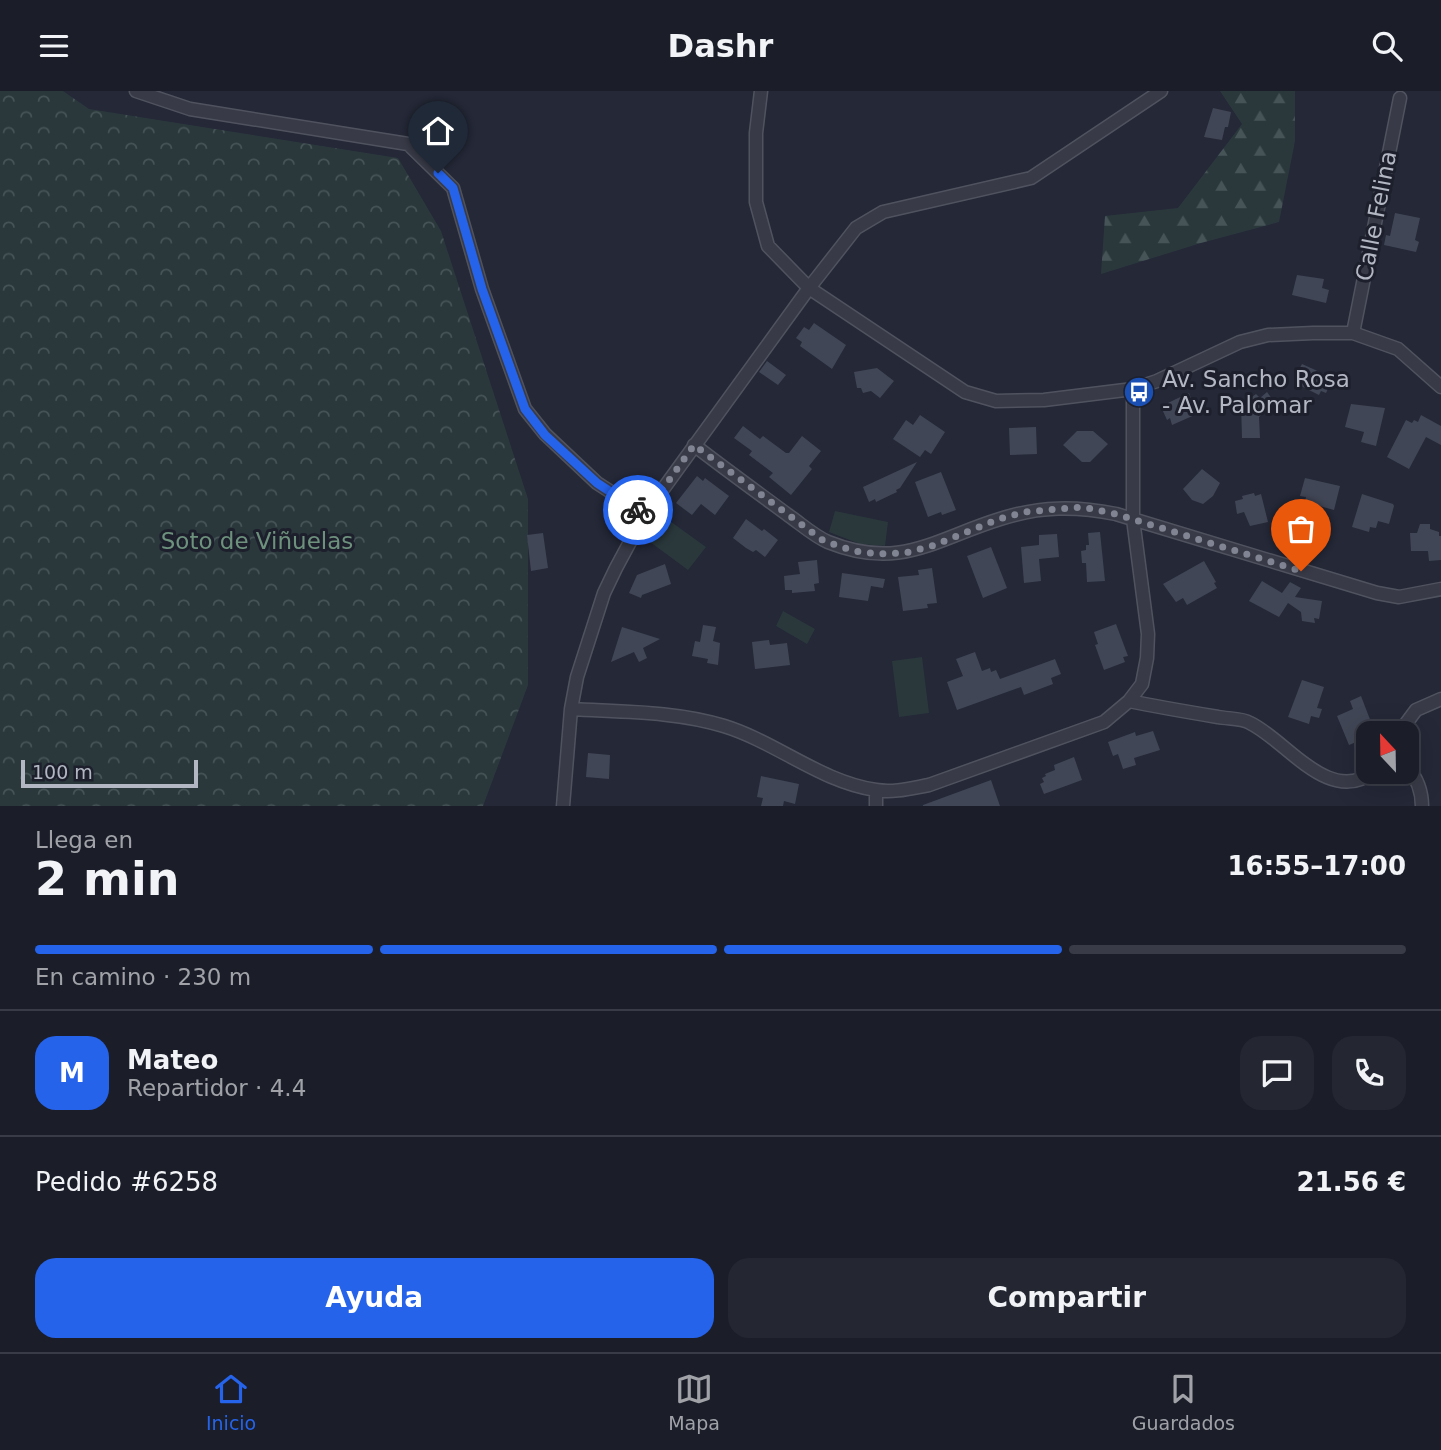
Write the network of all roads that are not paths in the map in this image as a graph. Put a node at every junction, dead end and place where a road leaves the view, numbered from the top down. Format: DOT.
graph roads {
  1 [pos="136,91"];
  2 [pos="761,91"];
  3 [pos="1154,94"];
  4 [pos="1400,98"];
  5 [pos="809,288"];
  6 [pos="1353,333"];
  7 [pos="1441,387"];
  8 [pos="1133,389"];
  9 [pos="694,445"];
  10 [pos="645,514"];
  11 [pos="1133,519"];
  12 [pos="1441,589"];
  13 [pos="1441,699"];
  14 [pos="1129,701"];
  15 [pos="571,709"];
  16 [pos="1405,721"];
  17 [pos="1362,784"];
  18 [pos="1418,784"];
  19 [pos="876,790"];
  20 [pos="563,806"];
  21 [pos="876,806"];
  22 [pos="1422,806"];
  1 -- 10 [label="street"];
  2 -- 5 [label="street"];
  3 -- 5 [label="street"];
  4 -- 6 [label="street, Calle Felina"];
  5 -- 8 [label="street"];
  5 -- 9 [label="street"];
  6 -- 7 [label="street"];
  6 -- 8 [label="street"];
  8 -- 11 [label="street"];
  9 -- 10 [label="street"];
  9 -- 11 [label="street"];
  10 -- 15 [label="street"];
  11 -- 12 [label="street"];
  11 -- 14 [label="street"];
  13 -- 16 [label="street"];
  14 -- 17 [label="street"];
  14 -- 19 [label="street"];
  15 -- 19 [label="street"];
  15 -- 20 [label="street"];
  18 -- 22 [label="street"];
  19 -- 21 [label="street"];
}
